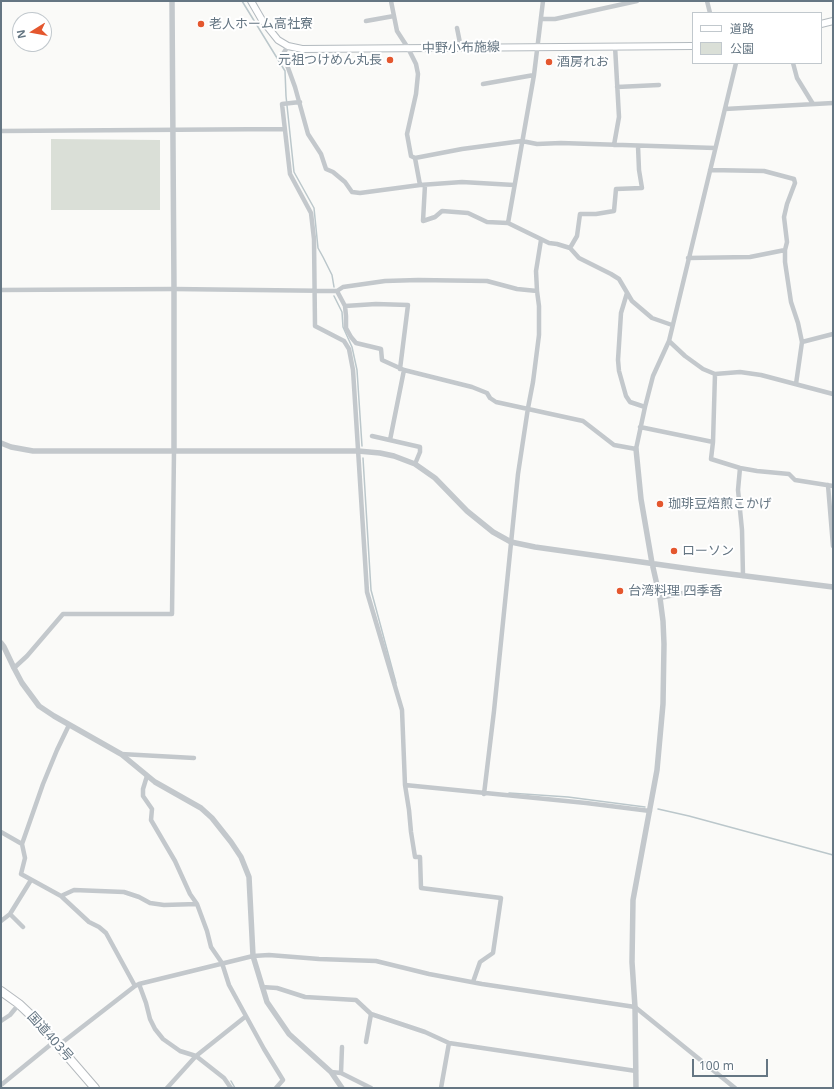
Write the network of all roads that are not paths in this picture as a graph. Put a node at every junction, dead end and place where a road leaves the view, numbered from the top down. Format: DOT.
graph roads {
  1 [pos="172,1"];
  2 [pos="251,1"];
  3 [pos="391,1"];
  4 [pos="543,1"];
  5 [pos="637,1"];
  6 [pos="707,1"];
  7 [pos="710,12"];
  8 [pos="394,16"];
  9 [pos="541,19"];
  10 [pos="366,21"];
  11 [pos="833,21"];
  12 [pos="822,24"];
  13 [pos="457,28"];
  14 [pos="288,46"];
  15 [pos="615,46"];
  16 [pos="692,46"];
  17 [pos="538,47"];
  18 [pos="408,48"];
  19 [pos="461,48"];
  20 [pos="736,64"];
  21 [pos="793,64"];
  22 [pos="534,74"];
  23 [pos="483,84"];
  24 [pos="659,85"];
  25 [pos="617,87"];
  26 [pos="300,102"];
  27 [pos="833,103"];
  28 [pos="813,104"];
  29 [pos="725,109"];
  30 [pos="173,129"];
  31 [pos="284,130"];
  32 [pos="1,131"];
  33 [pos="522,141"];
  34 [pos="614,145"];
  35 [pos="638,146"];
  36 [pos="715,148"];
  37 [pos="415,158"];
  38 [pos="710,170"];
  39 [pos="422,185"];
  40 [pos="514,185"];
  41 [pos="508,223"];
  42 [pos="541,240"];
  43 [pos="570,248"];
  44 [pos="785,250"];
  45 [pos="688,258"];
  46 [pos="174,289"];
  47 [pos="1,290"];
  48 [pos="314,291"];
  49 [pos="337,291"];
  50 [pos="537,291"];
  51 [pos="626,293"];
  52 [pos="345,306"];
  53 [pos="672,325"];
  54 [pos="833,334"];
  55 [pos="669,341"];
  56 [pos="802,342"];
  57 [pos="402,369"];
  58 [pos="715,374"];
  59 [pos="796,384"];
  60 [pos="833,394"];
  61 [pos="645,407"];
  62 [pos="528,408"];
  63 [pos="640,427"];
  64 [pos="372,436"];
  65 [pos="390,440"];
  66 [pos="713,442"];
  67 [pos="1,443"];
  68 [pos="636,449"];
  69 [pos="174,451"];
  70 [pos="358,451"];
  71 [pos="415,464"];
  72 [pos="740,468"];
  73 [pos="831,486"];
  74 [pos="511,542"];
  75 [pos="833,546"];
  76 [pos="652,563"];
  77 [pos="743,576"];
  78 [pos="833,587"];
  79 [pos="702,589"];
  80 [pos="660,598"];
  81 [pos="1,643"];
  82 [pos="14,668"];
  83 [pos="69,725"];
  84 [pos="120,754"];
  85 [pos="194,758"];
  86 [pos="147,776"];
  87 [pos="405,785"];
  88 [pos="484,794"];
  89 [pos="650,811"];
  90 [pos="1,832"];
  91 [pos="22,844"];
  92 [pos="31,880"];
  93 [pos="61,896"];
  94 [pos="197,904"];
  95 [pos="10,914"];
  96 [pos="1,921"];
  97 [pos="23,927"];
  98 [pos="253,956"];
  99 [pos="222,963"];
  100 [pos="473,982"];
  101 [pos="137,985"];
  102 [pos="262,987"];
  103 [pos="1,991"];
  104 [pos="19,1004"];
  105 [pos="634,1007"];
  106 [pos="371,1014"];
  107 [pos="246,1017"];
  108 [pos="1,1022"];
  109 [pos="366,1042"];
  110 [pos="57,1043"];
  111 [pos="449,1043"];
  112 [pos="342,1047"];
  113 [pos="196,1056"];
  114 [pos="636,1071"];
  115 [pos="331,1072"];
  116 [pos="341,1073"];
  117 [pos="1,1085"];
  118 [pos="95,1088"];
  119 [pos="167,1088"];
  120 [pos="231,1088"];
  121 [pos="276,1088"];
  122 [pos="342,1088"];
  123 [pos="371,1088"];
  124 [pos="441,1088"];
  125 [pos="636,1088"];
  126 [pos="735,1088"];
  1 -- 30 [label="street"];
  2 -- 14 [label="main road, 中野小布施線"];
  3 -- 8 [label="street"];
  4 -- 9 [label="street"];
  5 -- 9 [label="street"];
  6 -- 7 [label="street"];
  8 -- 10 [label="street"];
  8 -- 18 [label="street"];
  9 -- 17 [label="street"];
  11 -- 12 [label="main road"];
  13 -- 19 [label="street"];
  14 -- 18 [label="main road, 中野小布施線"];
  14 -- 26 [label="street"];
  15 -- 16 [label="main road, 中野小布施線"];
  15 -- 17 [label="main road, 中野小布施線"];
  15 -- 25 [label="street"];
  17 -- 19 [label="main road, 中野小布施線"];
  17 -- 22 [label="street"];
  18 -- 19 [label="main road, 中野小布施線"];
  18 -- 37 [label="street"];
  20 -- 29 [label="street"];
  21 -- 28 [label="street"];
  22 -- 23 [label="street"];
  22 -- 33 [label="street"];
  24 -- 25 [label="street"];
  25 -- 34 [label="street"];
  26 -- 31 [label="street"];
  26 -- 39 [label="street"];
  27 -- 28 [label="street"];
  28 -- 29 [label="street"];
  29 -- 36 [label="street"];
  30 -- 31 [label="street"];
  30 -- 32 [label="street"];
  30 -- 46 [label="street"];
  31 -- 48 [label="street"];
  33 -- 34 [label="street"];
  33 -- 37 [label="street"];
  33 -- 40 [label="street"];
  34 -- 35 [label="street"];
  35 -- 36 [label="street"];
  35 -- 43 [label="street"];
  36 -- 38 [label="street"];
  37 -- 39 [label="street"];
  38 -- 44 [label="street"];
  38 -- 45 [label="street"];
  39 -- 40 [label="street"];
  39 -- 41 [label="street"];
  40 -- 41 [label="street"];
  41 -- 42 [label="street"];
  42 -- 43 [label="street"];
  42 -- 50 [label="street"];
  43 -- 51 [label="street"];
  44 -- 45 [label="street"];
  44 -- 56 [label="street"];
  45 -- 53 [label="street"];
  46 -- 47 [label="street"];
  46 -- 48 [label="street"];
  46 -- 69 [label="street"];
  48 -- 49 [label="street"];
  48 -- 70 [label="street"];
  49 -- 50 [label="street"];
  49 -- 52 [label="street"];
  50 -- 62 [label="street"];
  51 -- 53 [label="street"];
  51 -- 61 [label="street"];
  52 -- 57 [label="street"];
  52 -- 57 [label="street"];
  53 -- 55 [label="street"];
  54 -- 56 [label="street"];
  55 -- 58 [label="street"];
  55 -- 61 [label="street"];
  56 -- 59 [label="street"];
  57 -- 62 [label="street"];
  57 -- 65 [label="street"];
  58 -- 59 [label="street"];
  58 -- 66 [label="street"];
  59 -- 60 [label="street"];
  61 -- 63 [label="street"];
  62 -- 68 [label="street"];
  62 -- 74 [label="street"];
  63 -- 66 [label="street"];
  63 -- 68 [label="street"];
  64 -- 65 [label="street"];
  65 -- 71 [label="street"];
  66 -- 72 [label="street"];
  67 -- 69 [label="street"];
  68 -- 76 [label="street"];
  69 -- 70 [label="street"];
  69 -- 82 [label="street"];
  70 -- 71 [label="street"];
  70 -- 87 [label="street"];
  71 -- 74 [label="street"];
  72 -- 73 [label="street"];
  72 -- 77 [label="street"];
  73 -- 75 [label="street"];
  74 -- 76 [label="street"];
  74 -- 88 [label="street"];
  76 -- 77 [label="street"];
  76 -- 80 [label="street"];
  77 -- 78 [label="street"];
  79 -- 80 [label="street"];
  80 -- 89 [label="street"];
  81 -- 82 [label="street"];
  82 -- 83 [label="street"];
  83 -- 84 [label="street"];
  83 -- 91 [label="street"];
  84 -- 85 [label="street"];
  84 -- 86 [label="street"];
  86 -- 94 [label="street"];
  86 -- 98 [label="street"];
  87 -- 88 [label="street"];
  87 -- 100 [label="street"];
  88 -- 89 [label="street"];
  89 -- 105 [label="street"];
  90 -- 91 [label="street"];
  91 -- 92 [label="street"];
  92 -- 93 [label="street"];
  92 -- 95 [label="street"];
  93 -- 94 [label="street"];
  93 -- 101 [label="street"];
  94 -- 99 [label="street"];
  95 -- 96 [label="street"];
  95 -- 97 [label="street"];
  98 -- 99 [label="street"];
  98 -- 100 [label="street"];
  98 -- 102 [label="street"];
  99 -- 101 [label="street"];
  99 -- 107 [label="street"];
  100 -- 105 [label="street"];
  101 -- 110 [label="street"];
  101 -- 113 [label="street"];
  102 -- 106 [label="street"];
  102 -- 115 [label="street"];
  103 -- 104 [label="highway, 国道403号"];
  104 -- 108 [label="street"];
  104 -- 110 [label="highway, 国道403号"];
  105 -- 114 [label="street"];
  105 -- 126 [label="street"];
  106 -- 109 [label="street"];
  106 -- 111 [label="street"];
  107 -- 113 [label="street"];
  107 -- 121 [label="street"];
  110 -- 117 [label="street"];
  110 -- 118 [label="highway, 国道403号"];
  111 -- 114 [label="street"];
  111 -- 124 [label="street"];
  112 -- 116 [label="street"];
  113 -- 119 [label="street"];
  113 -- 120 [label="street"];
  114 -- 125 [label="street"];
  115 -- 116 [label="street"];
  115 -- 122 [label="street"];
  116 -- 123 [label="street"];
}
